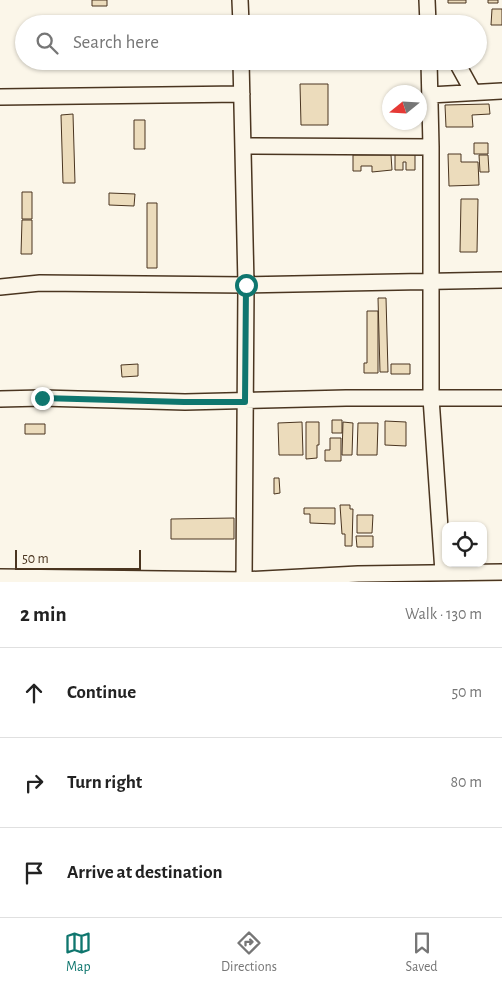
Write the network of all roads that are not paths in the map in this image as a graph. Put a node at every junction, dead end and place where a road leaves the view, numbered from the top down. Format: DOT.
graph roads {
  1 [pos="240,0"];
  2 [pos="241,15"];
  3 [pos="241,70"];
  4 [pos="429,70"];
  5 [pos="461,70"];
  6 [pos="502,90"];
  7 [pos="473,92"];
  8 [pos="242,94"];
  9 [pos="430,95"];
  10 [pos="0,97"];
  11 [pos="243,146"];
  12 [pos="431,147"];
  13 [pos="502,280"];
  14 [pos="432,281"];
  15 [pos="246,285"];
  16 [pos="0,287"];
  17 [pos="430,398"];
  18 [pos="502,398"];
  19 [pos="0,399"];
  20 [pos="245,402"];
  21 [pos="443,572"];
  22 [pos="502,572"];
  23 [pos="0,577"];
  24 [pos="244,580"];
  1 -- 2 [label="street"];
  3 -- 8 [label="street"];
  4 -- 9 [label="street"];
  5 -- 7 [label="street"];
  6 -- 7 [label="street"];
  7 -- 9 [label="street"];
  8 -- 10 [label="street"];
  8 -- 11 [label="street"];
  9 -- 12 [label="street"];
  11 -- 12 [label="street"];
  11 -- 15 [label="street"];
  12 -- 14 [label="street"];
  13 -- 14 [label="street"];
  14 -- 15 [label="street"];
  14 -- 17 [label="street"];
  15 -- 16 [label="street"];
  15 -- 20 [label="street"];
  17 -- 18 [label="street"];
  17 -- 20 [label="street"];
  17 -- 21 [label="street"];
  19 -- 20 [label="street"];
  20 -- 24 [label="street"];
  21 -- 22 [label="street"];
  21 -- 24 [label="street"];
  23 -- 24 [label="street"];
}
